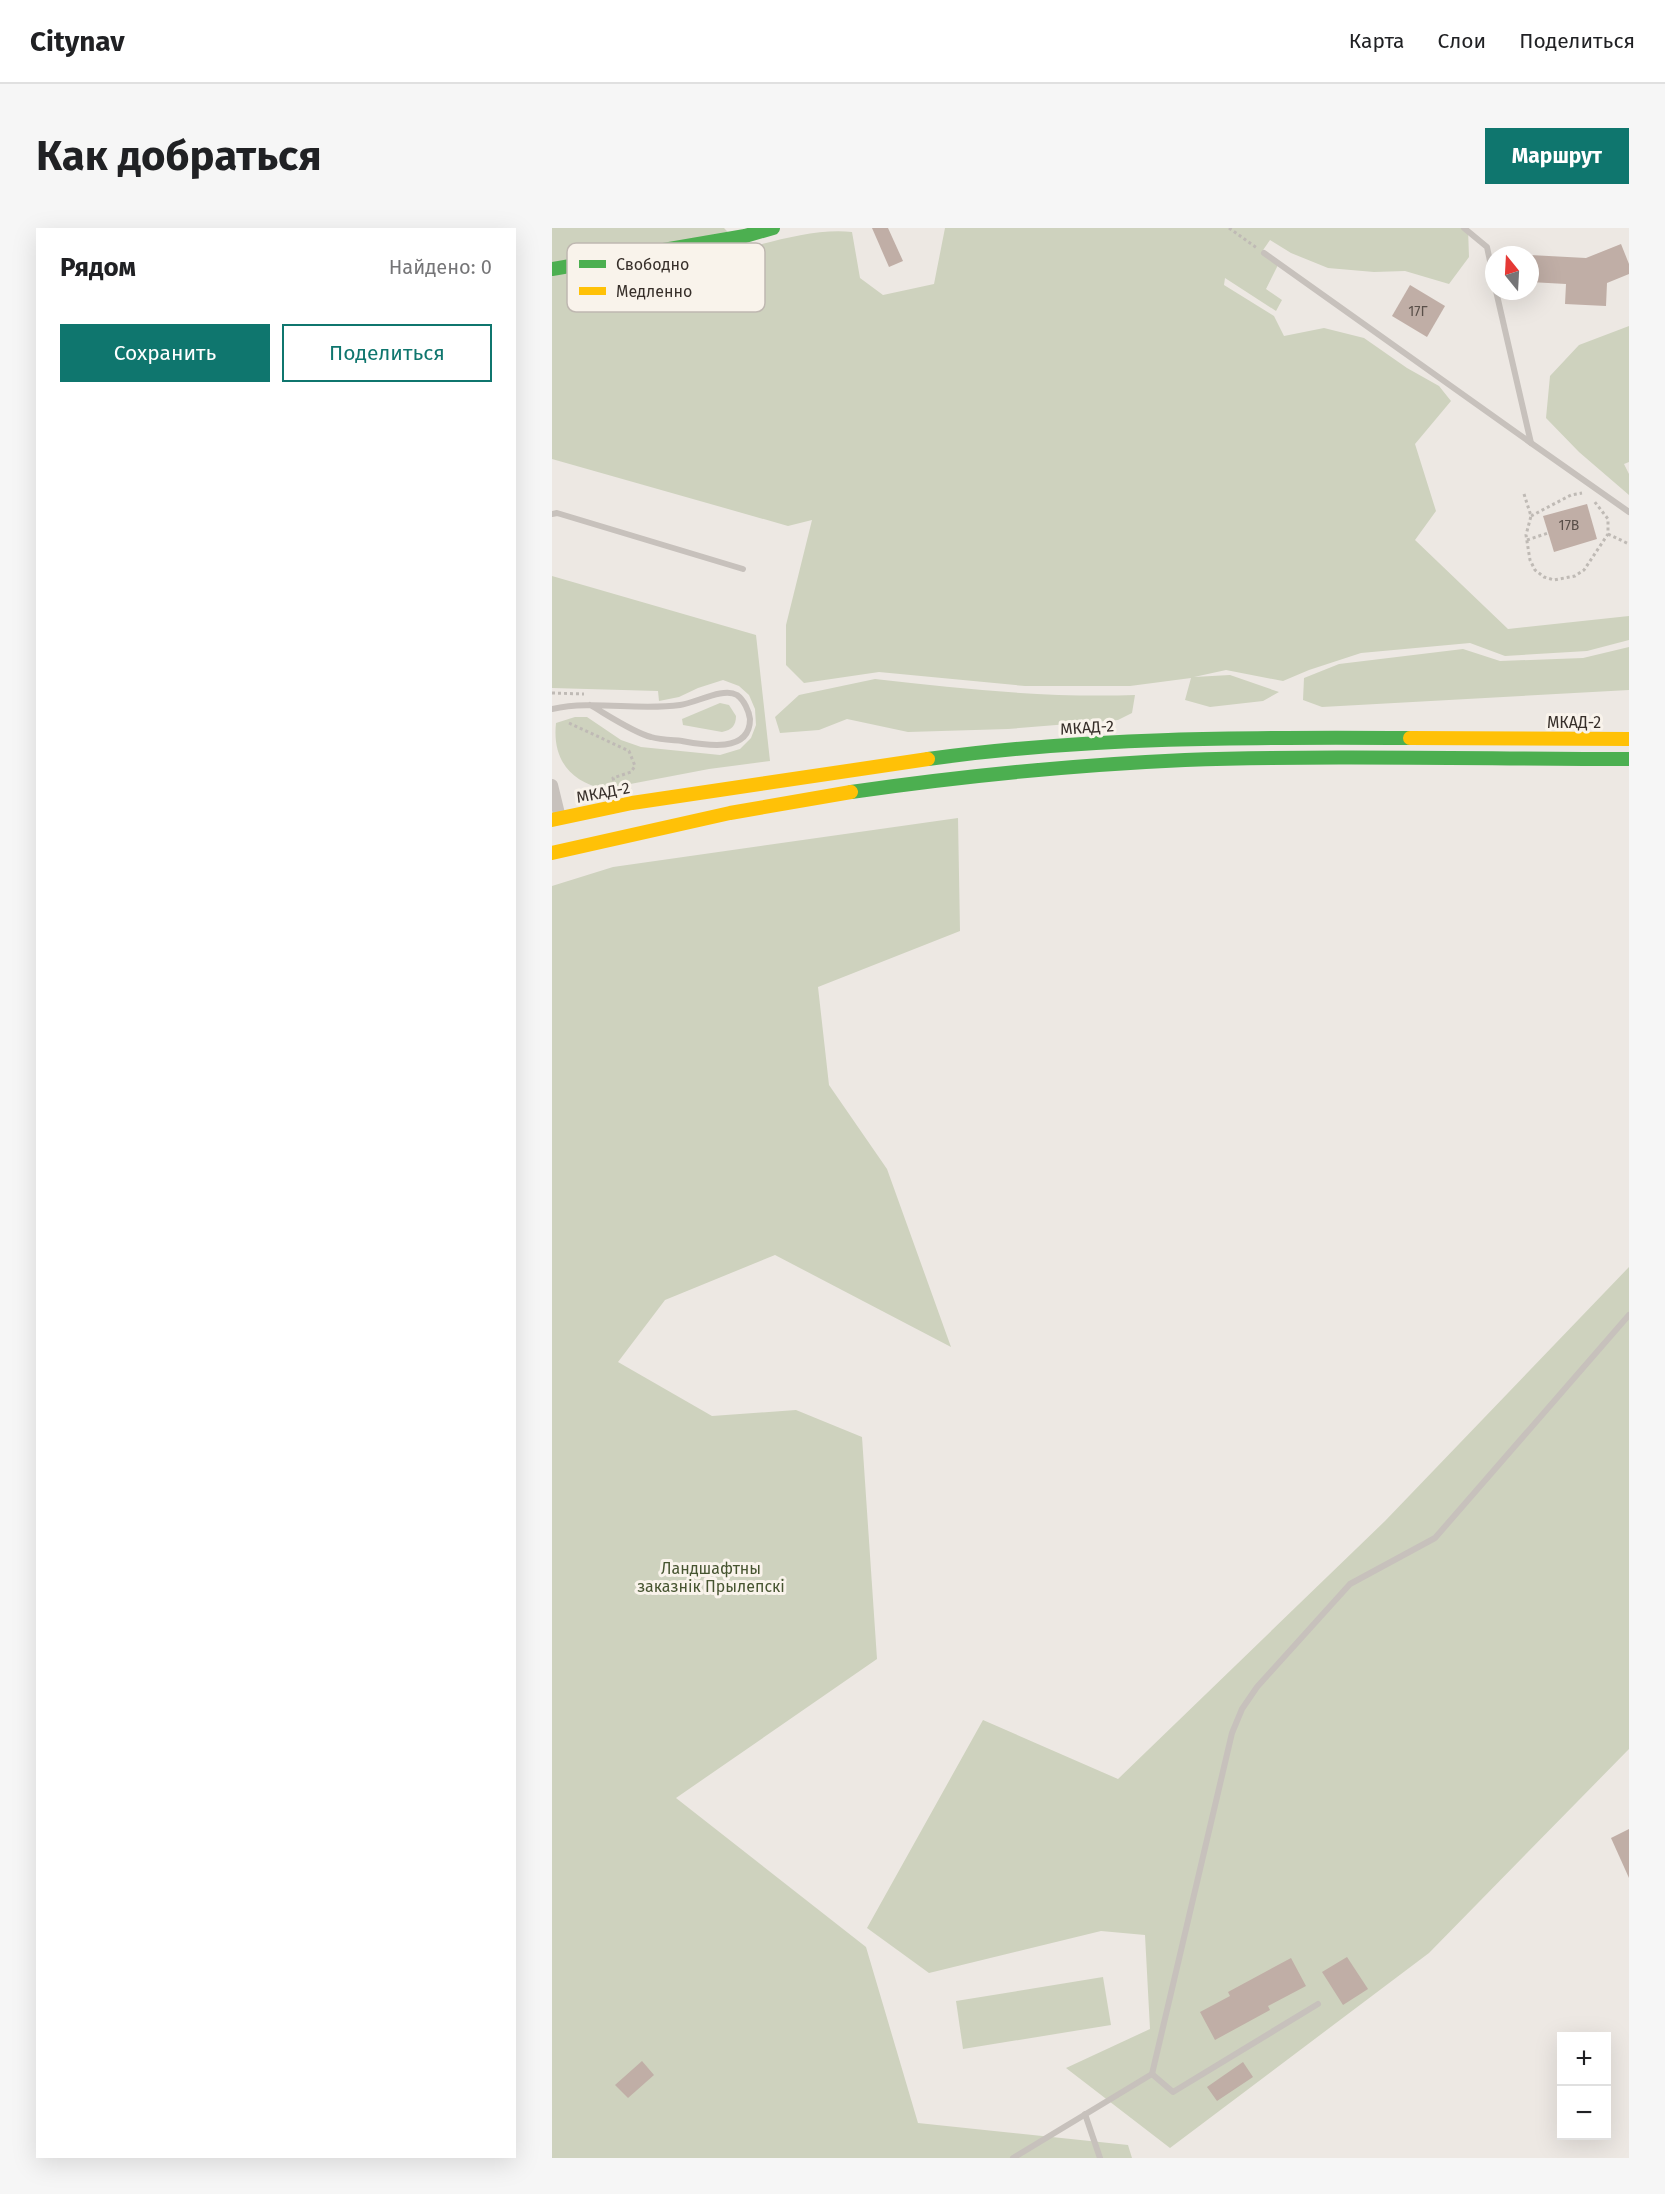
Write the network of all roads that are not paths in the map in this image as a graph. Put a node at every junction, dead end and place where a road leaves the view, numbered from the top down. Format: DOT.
graph roads {
  1 [pos="773,228"];
  2 [pos="1464,228"];
  3 [pos="704,243"];
  4 [pos="1486,246"];
  5 [pos="1264,253"];
  6 [pos="567,266"];
  7 [pos="552,269"];
  8 [pos="1498,300"];
  9 [pos="1531,443"];
  10 [pos="1629,512"];
  11 [pos="552,514"];
  12 [pos="743,569"];
  13 [pos="590,705"];
  14 [pos="552,709"];
  15 [pos="1629,739"];
  16 [pos="1629,759"];
  17 [pos="552,785"];
  18 [pos="556,819"];
  19 [pos="557,837"];
  20 [pos="589,844"];
  21 [pos="552,853"];
  22 [pos="1629,1315"];
  23 [pos="1318,2004"];
  24 [pos="1152,2074"];
  25 [pos="1085,2114"];
  26 [pos="1013,2158"];
  27 [pos="1100,2158"];
  1 -- 3 [label="main road"];
  2 -- 4 [label="lane"];
  5 -- 9 [label="lane"];
  6 -- 7 [label="main road"];
  8 -- 9 [label="lane"];
  9 -- 10 [label="lane"];
  11 -- 12 [label="lane"];
  13 -- 13 [label="lane"];
  13 -- 14 [label="lane"];
  15 -- 18 [label="main road, МКАД-2"];
  16 -- 20 [label="main road"];
  17 -- 18 [label="street"];
  18 -- 19 [label="main road"];
  19 -- 20 [label="main road"];
  20 -- 21 [label="main road"];
  22 -- 24 [label="lane"];
  23 -- 24 [label="lane"];
  24 -- 25 [label="lane"];
  25 -- 26 [label="lane"];
  25 -- 27 [label="lane"];
}
